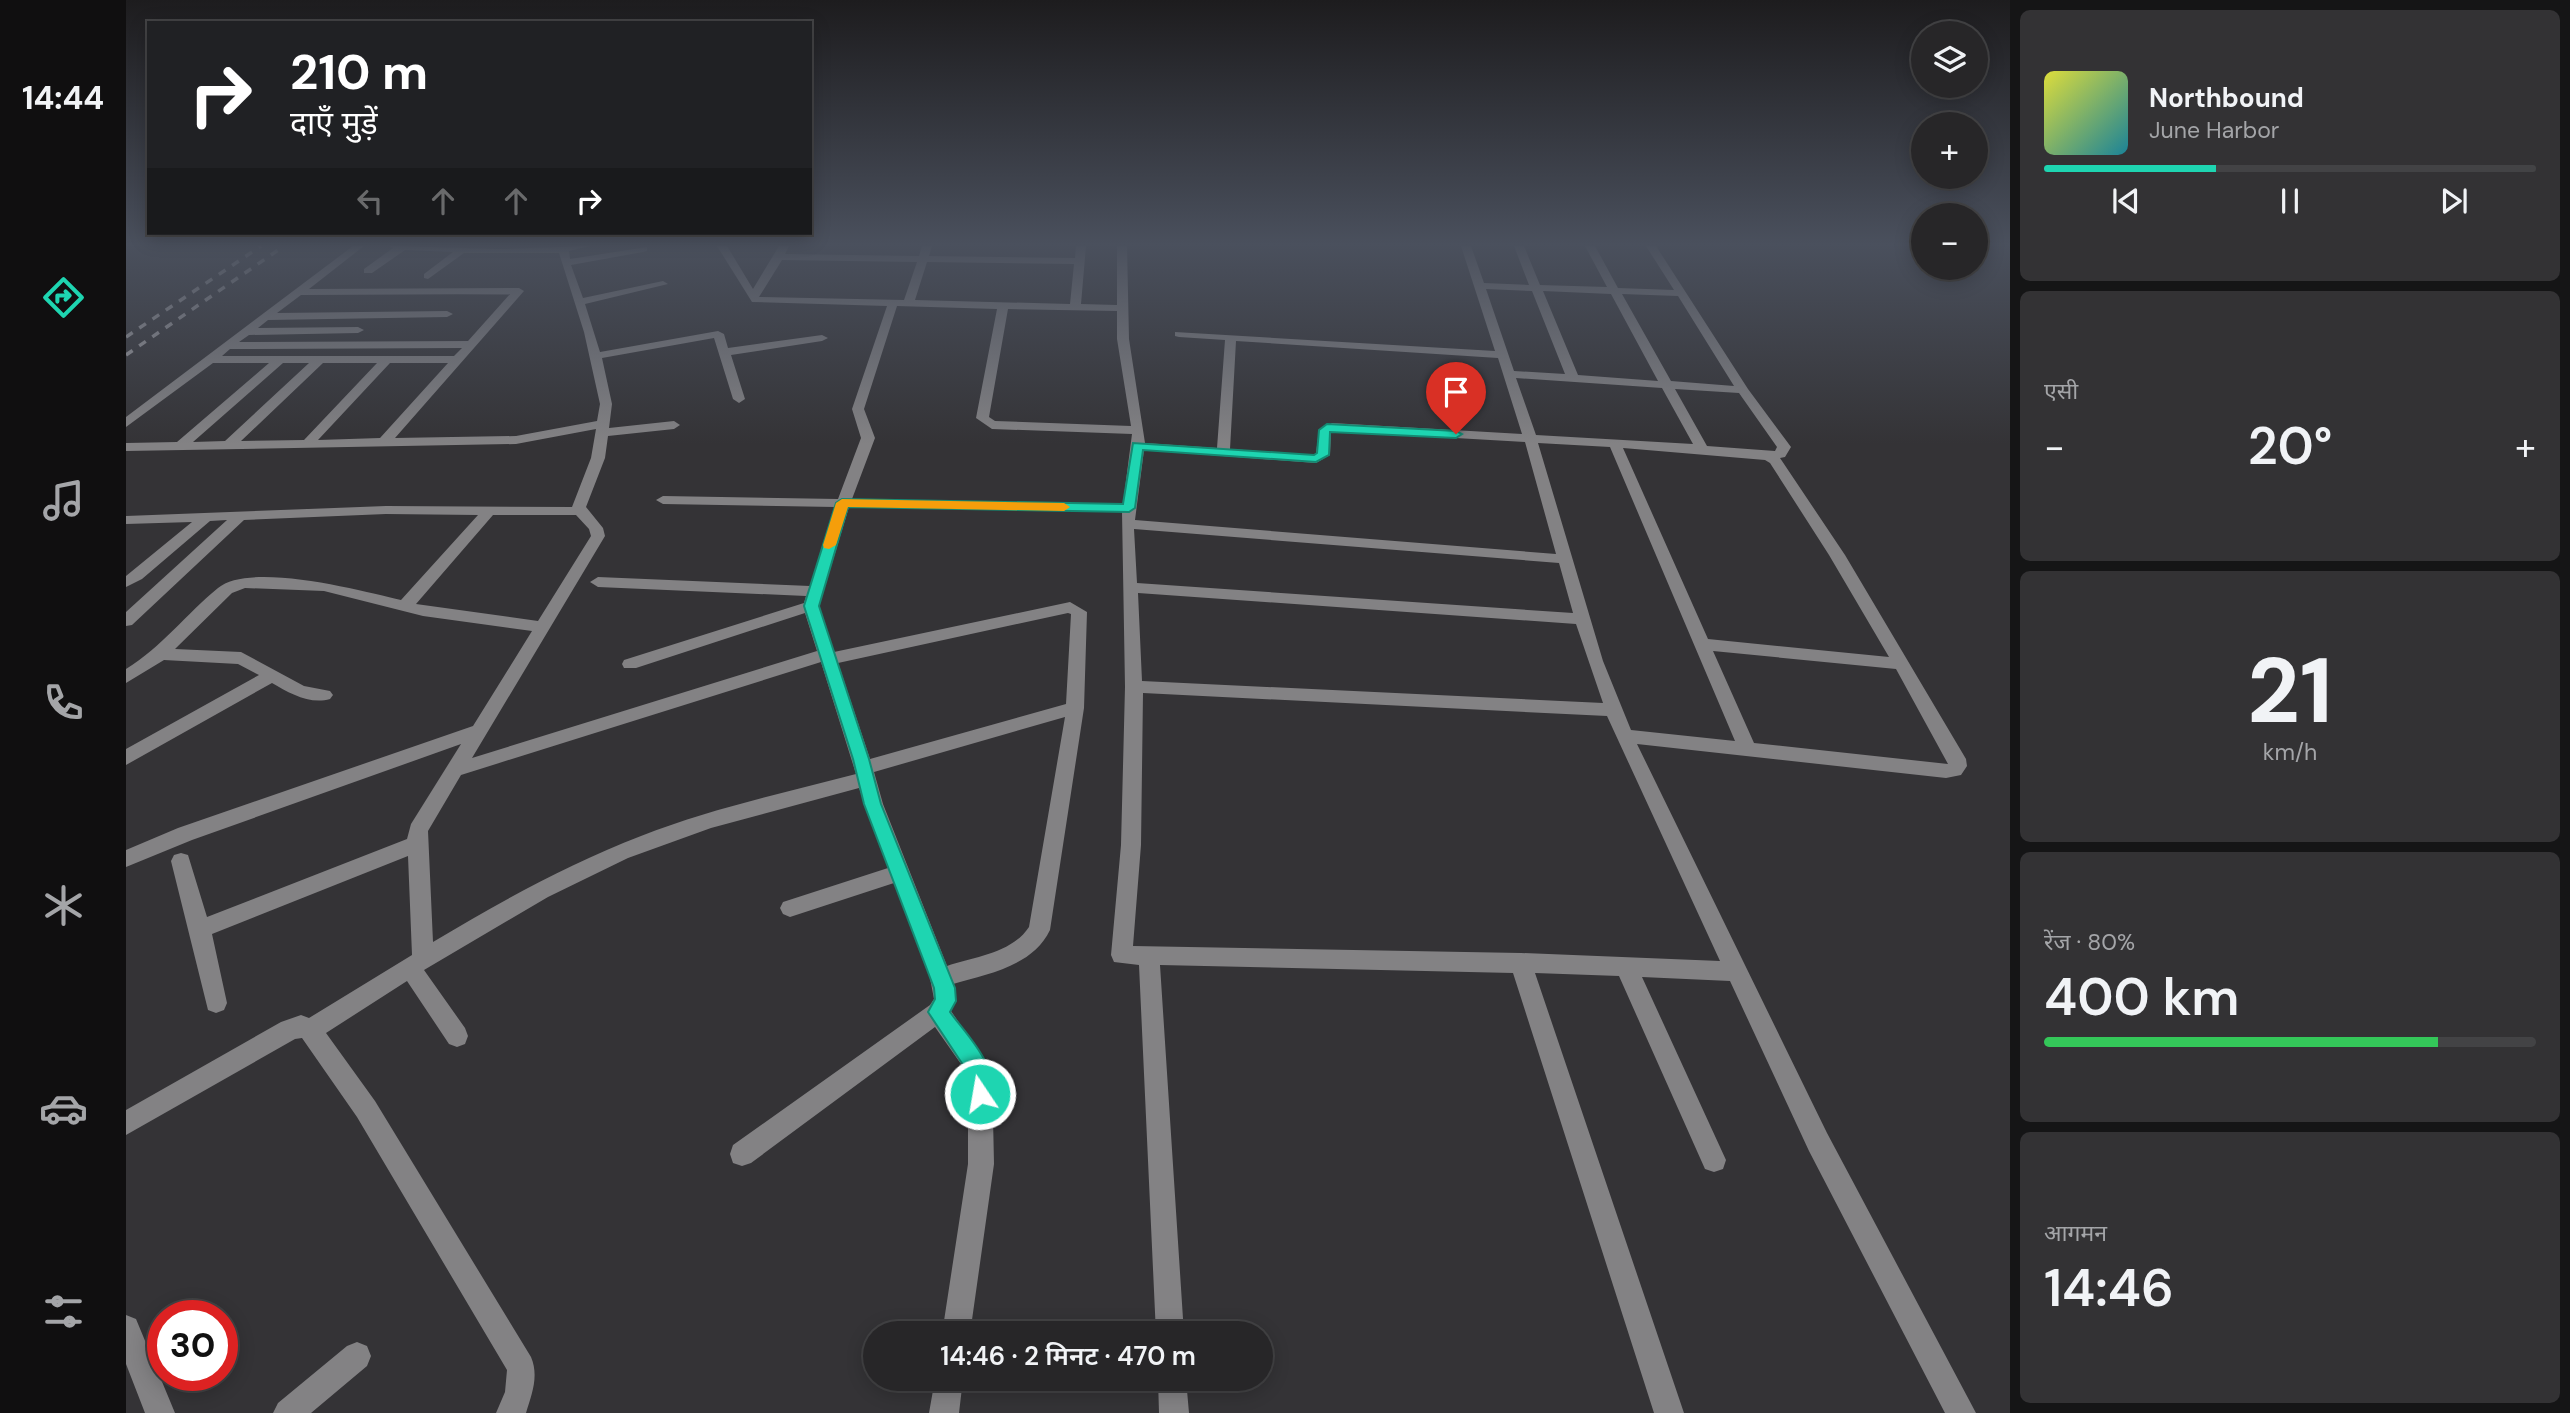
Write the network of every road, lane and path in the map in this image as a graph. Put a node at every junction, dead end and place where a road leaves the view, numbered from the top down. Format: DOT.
graph roads {
  1 [pos="271,312"];
  2 [pos="500,312"];
  3 [pos="583,312"];
  4 [pos="896,312"];
  5 [pos="1002,312"];
  6 [pos="1123,312"];
  7 [pos="1489,312"];
  8 [pos="1546,312"];
  9 [pos="1627,312"];
  10 [pos="1693,312"];
  11 [pos="447,314"];
  12 [pos="264,317"];
  13 [pos="358,330"];
  14 [pos="246,332"];
  15 [pos="1179,334"];
  16 [pos="1231,337"];
  17 [pos="821,338"];
  18 [pos="472,344"];
  19 [pos="226,346"];
  20 [pos="726,352"];
  21 [pos="596,356"];
  22 [pos="209,359"];
  23 [pos="280,359"];
  24 [pos="320,359"];
  25 [pos="387,360"];
  26 [pos="458,360"];
  27 [pos="1506,364"];
  28 [pos="1573,378"];
  29 [pos="1667,385"];
  30 [pos="1742,390"];
  31 [pos="739,400"];
  32 [pos="126,423"];
  33 [pos="674,425"];
  34 [pos="602,428"];
  35 [pos="1138,438"];
  36 [pos="1530,438"];
  37 [pos="385,441"];
  38 [pos="308,443"];
  39 [pos="1615,444"];
  40 [pos="229,445"];
  41 [pos="180,446"];
  42 [pos="126,447"];
  43 [pos="1702,449"];
  44 [pos="1223,451"];
  45 [pos="1768,456"];
  46 [pos="663,500"];
  47 [pos="842,503"];
  48 [pos="491,510"];
  49 [pos="580,511"];
  50 [pos="240,516"];
  51 [pos="1128,516"];
  52 [pos="206,517"];
  53 [pos="126,520"];
  54 [pos="1565,559"];
  55 [pos="126,582"];
  56 [pos="598,582"];
  57 [pos="1131,588"];
  58 [pos="813,598"];
  59 [pos="404,607"];
  60 [pos="1582,619"];
  61 [pos="126,621"];
  62 [pos="544,627"];
  63 [pos="1702,644"];
  64 [pos="828,656"];
  65 [pos="157,657"];
  66 [pos="126,660"];
  67 [pos="630,664"];
  68 [pos="1901,664"];
  69 [pos="272,675"];
  70 [pos="126,677"];
  71 [pos="1134,687"];
  72 [pos="324,695"];
  73 [pos="1075,708"];
  74 [pos="1614,710"];
  75 [pos="480,730"];
  76 [pos="1624,736"];
  77 [pos="1748,751"];
  78 [pos="126,758"];
  79 [pos="454,770"];
  80 [pos="864,773"];
  81 [pos="416,844"];
  82 [pos="126,859"];
  83 [pos="181,861"];
  84 [pos="899,873"];
  85 [pos="790,908"];
  86 [pos="200,929"];
  87 [pos="1149,956"];
  88 [pos="1521,963"];
  89 [pos="417,965"];
  90 [pos="1626,967"];
  91 [pos="1736,971"];
  92 [pos="941,978"];
  93 [pos="216,1003"];
  94 [pos="938,1012"];
  95 [pos="310,1030"];
  96 [pos="457,1036"];
  97 [pos="126,1123"];
  98 [pos="742,1154"];
  99 [pos="1714,1160"];
  100 [pos="958,1321"];
  101 [pos="1169,1321"];
  102 [pos="126,1329"];
  103 [pos="357,1356"];
  104 [pos="947,1391"];
  105 [pos="1173,1391"];
  106 [pos="160,1413"];
  107 [pos="288,1413"];
  108 [pos="510,1413"];
  109 [pos="944,1413"];
  110 [pos="1174,1413"];
  111 [pos="1669,1413"];
  112 [pos="1961,1413"];
  1 -- 12 [label="street"];
  2 -- 18 [label="street"];
  3 -- 21 [label="street"];
  4 -- 47 [label="street"];
  5 -- 35 [label="street"];
  6 -- 35 [label="street"];
  7 -- 27 [label="street"];
  8 -- 28 [label="street"];
  9 -- 29 [label="street"];
  10 -- 30 [label="street"];
  11 -- 12 [label="street"];
  12 -- 14 [label="street"];
  13 -- 14 [label="street"];
  14 -- 19 [label="street"];
  15 -- 16 [label="street"];
  16 -- 27 [label="street"];
  16 -- 44 [label="street"];
  17 -- 20 [label="street"];
  18 -- 19 [label="street"];
  18 -- 26 [label="street"];
  19 -- 22 [label="street"];
  20 -- 21 [label="street"];
  20 -- 31 [label="street"];
  21 -- 34 [label="street"];
  22 -- 23 [label="street"];
  22 -- 32 [label="street"];
  23 -- 24 [label="street"];
  23 -- 41 [label="street"];
  24 -- 25 [label="street"];
  24 -- 40 [label="street"];
  25 -- 26 [label="street"];
  25 -- 38 [label="street"];
  26 -- 37 [label="street"];
  27 -- 28 [label="street"];
  27 -- 36 [label="street"];
  28 -- 29 [label="street"];
  29 -- 30 [label="street"];
  29 -- 43 [label="street"];
  30 -- 45 [label="street"];
  33 -- 34 [label="street"];
  34 -- 37 [label="street"];
  34 -- 49 [label="street"];
  35 -- 44 [label="street"];
  35 -- 51 [label="street"];
  36 -- 39 [label="street"];
  36 -- 44 [label="street"];
  36 -- 54 [label="street"];
  37 -- 38 [label="street"];
  38 -- 40 [label="street"];
  39 -- 43 [label="street"];
  39 -- 63 [label="street"];
  40 -- 41 [label="street"];
  41 -- 42 [label="street"];
  43 -- 45 [label="street"];
  45 -- 68 [label="street"];
  46 -- 47 [label="street"];
  47 -- 51 [label="street"];
  47 -- 58 [label="street"];
  48 -- 49 [label="street"];
  48 -- 50 [label="street"];
  48 -- 59 [label="street"];
  49 -- 62 [label="street"];
  50 -- 52 [label="street"];
  50 -- 61 [label="street"];
  51 -- 54 [label="street"];
  51 -- 57 [label="street"];
  52 -- 53 [label="street"];
  52 -- 55 [label="street"];
  54 -- 60 [label="street"];
  56 -- 58 [label="street"];
  57 -- 60 [label="street"];
  57 -- 71 [label="street"];
  58 -- 64 [label="street"];
  58 -- 67 [label="street"];
  59 -- 62 [label="street"];
  59 -- 65 [label="street"];
  60 -- 74 [label="street"];
  62 -- 75 [label="street"];
  63 -- 68 [label="street"];
  63 -- 77 [label="street"];
  64 -- 73 [label="street"];
  64 -- 79 [label="street"];
  64 -- 80 [label="street"];
  65 -- 66 [label="street"];
  65 -- 69 [label="street"];
  65 -- 70 [label="street"];
  68 -- 77 [label="street"];
  69 -- 72 [label="street"];
  69 -- 78 [label="street"];
  71 -- 74 [label="street"];
  71 -- 87 [label="street"];
  73 -- 80 [label="street"];
  73 -- 92 [label="street"];
  74 -- 76 [label="street"];
  75 -- 79 [label="street"];
  75 -- 82 [label="street"];
  76 -- 77 [label="street"];
  76 -- 91 [label="street"];
  79 -- 81 [label="street"];
  80 -- 84 [label="street"];
  80 -- 89 [label="street"];
  81 -- 86 [label="street"];
  81 -- 89 [label="street"];
  83 -- 86 [label="street"];
  84 -- 85 [label="street"];
  84 -- 92 [label="street"];
  86 -- 93 [label="street"];
  87 -- 88 [label="street"];
  87 -- 101 [label="street"];
  88 -- 90 [label="street"];
  88 -- 111 [label="street"];
  89 -- 95 [label="street"];
  89 -- 96 [label="street"];
  90 -- 91 [label="street"];
  90 -- 99 [label="street"];
  91 -- 112 [label="street"];
  92 -- 94 [label="street"];
  94 -- 98 [label="street"];
  94 -- 100 [label="street"];
  95 -- 97 [label="street"];
  95 -- 108 [label="street"];
  102 -- 106 [label="street"];
  103 -- 107 [label="street"];
  104 -- 109 [label="street"];
  105 -- 110 [label="street"];
}
